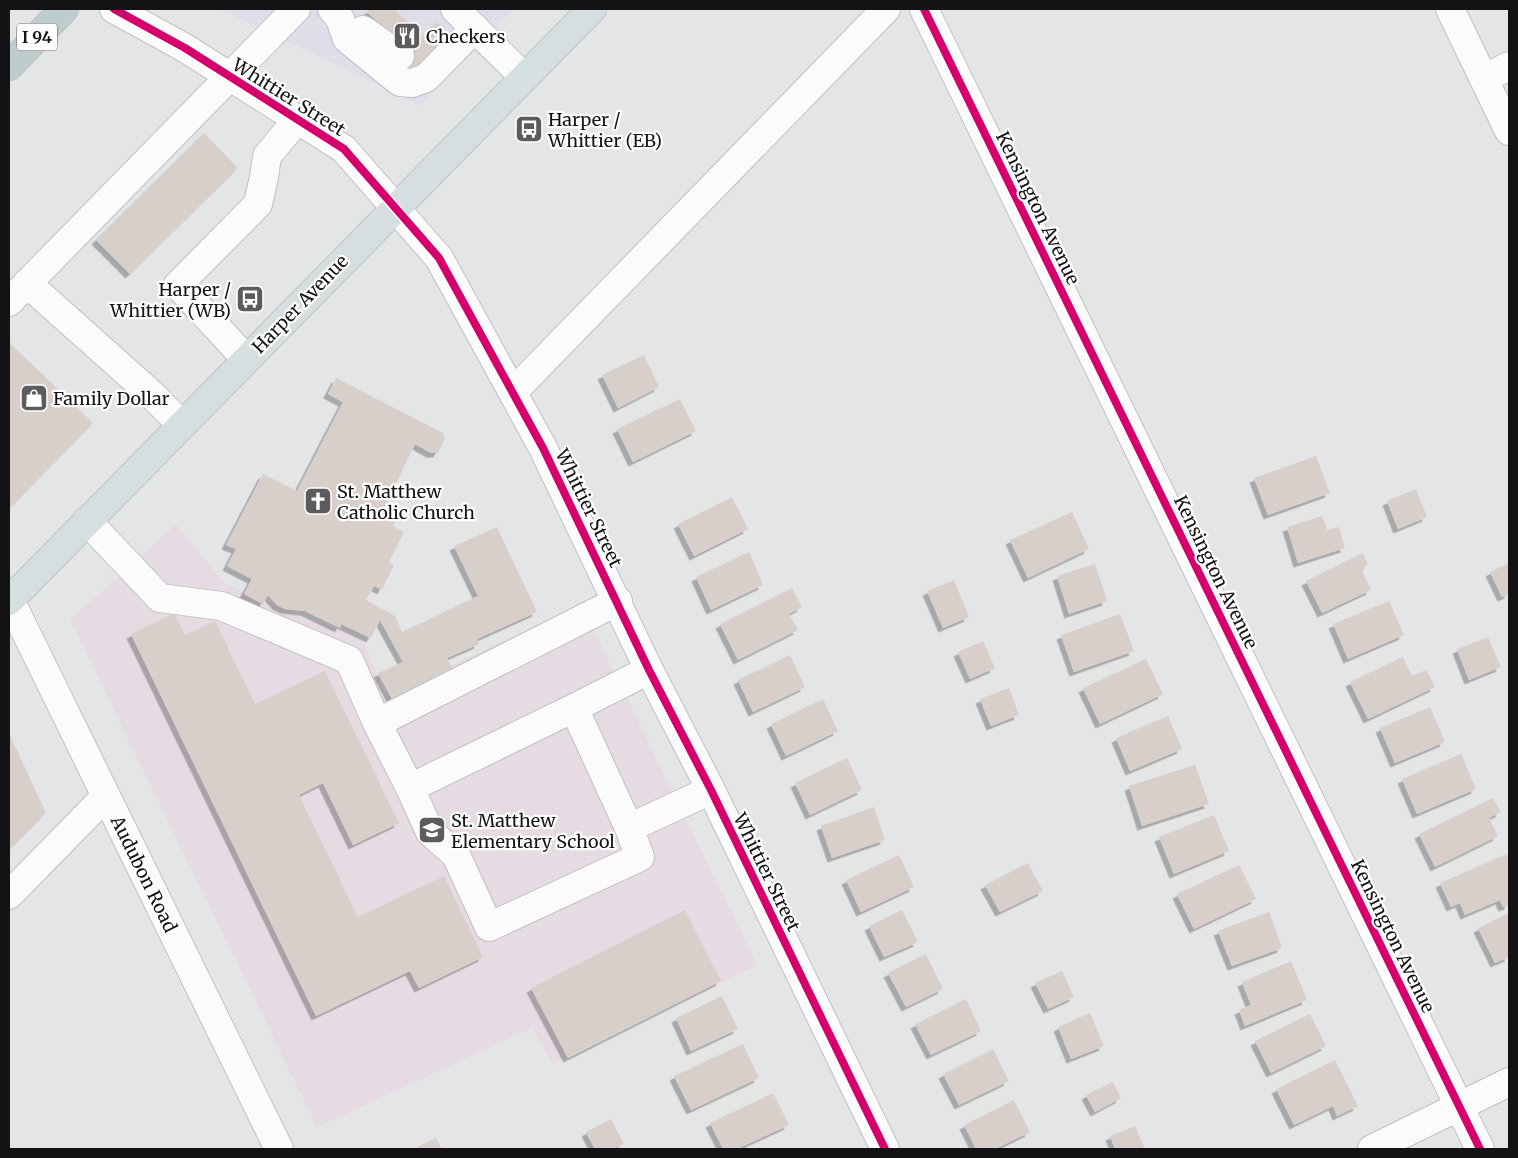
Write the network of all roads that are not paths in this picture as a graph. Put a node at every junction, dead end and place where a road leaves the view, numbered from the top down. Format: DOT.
graph roads {
  1 [pos="64,9"];
  2 [pos="114,9"];
  3 [pos="296,9"];
  4 [pos="455,9"];
  5 [pos="592,9"];
  6 [pos="886,9"];
  7 [pos="924,9"];
  8 [pos="1450,9"];
  9 [pos="336,14"];
  10 [pos="475,28"];
  11 [pos="416,65"];
  12 [pos="9,66"];
  13 [pos="1509,66"];
  14 [pos="228,77"];
  15 [pos="524,77"];
  16 [pos="1484,79"];
  17 [pos="297,120"];
  18 [pos="1509,131"];
  19 [pos="395,208"];
  20 [pos="18,292"];
  21 [pos="246,359"];
  22 [pos="513,392"];
  23 [pos="182,425"];
  24 [pos="87,521"];
  25 [pos="9,599"];
  26 [pos="618,601"];
  27 [pos="649,670"];
  28 [pos="574,708"];
  29 [pos="377,723"];
  30 [pos="410,788"];
  31 [pos="711,790"];
  32 [pos="106,796"];
  33 [pos="629,828"];
  34 [pos="9,895"];
  35 [pos="1509,1082"];
  36 [pos="1459,1106"];
  37 [pos="279,1149"];
  38 [pos="885,1149"];
  39 [pos="1372,1149"];
  40 [pos="1480,1149"];
  1 -- 12 [label="highway, I 94"];
  2 -- 14 [label="street, Whittier Street"];
  3 -- 14 [label="street"];
  4 -- 10 [label="street"];
  5 -- 15 [label="main road, Harper Avenue"];
  6 -- 22 [label="street"];
  7 -- 36 [label="street, Kensington Avenue"];
  8 -- 16 [label="street"];
  9 -- 11 [label="street"];
  9 -- 11 [label="street"];
  10 -- 11 [label="street"];
  10 -- 15 [label="street"];
  13 -- 16 [label="street"];
  14 -- 17 [label="street, Whittier Street"];
  14 -- 20 [label="street"];
  15 -- 19 [label="main road, Harper Avenue"];
  16 -- 18 [label="street"];
  17 -- 19 [label="street, Whittier Street"];
  17 -- 21 [label="street"];
  19 -- 21 [label="main road, Harper Avenue"];
  19 -- 22 [label="street, Whittier Street"];
  20 -- 23 [label="street"];
  21 -- 23 [label="main road, Harper Avenue"];
  22 -- 26 [label="street, Whittier Street"];
  23 -- 24 [label="main road, Harper Avenue"];
  24 -- 25 [label="main road, Harper Avenue"];
  24 -- 29 [label="street"];
  25 -- 32 [label="street, Audubon Road"];
  26 -- 27 [label="street, Whittier Street"];
  26 -- 29 [label="street"];
  27 -- 28 [label="street"];
  27 -- 31 [label="street, Whittier Street"];
  28 -- 30 [label="street"];
  28 -- 33 [label="street"];
  29 -- 30 [label="street"];
  30 -- 33 [label="street"];
  31 -- 33 [label="street"];
  31 -- 38 [label="street, Whittier Street"];
  32 -- 34 [label="street"];
  32 -- 37 [label="street, Audubon Road"];
  35 -- 36 [label="street"];
  36 -- 39 [label="street"];
  36 -- 40 [label="street, Kensington Avenue"];
}
